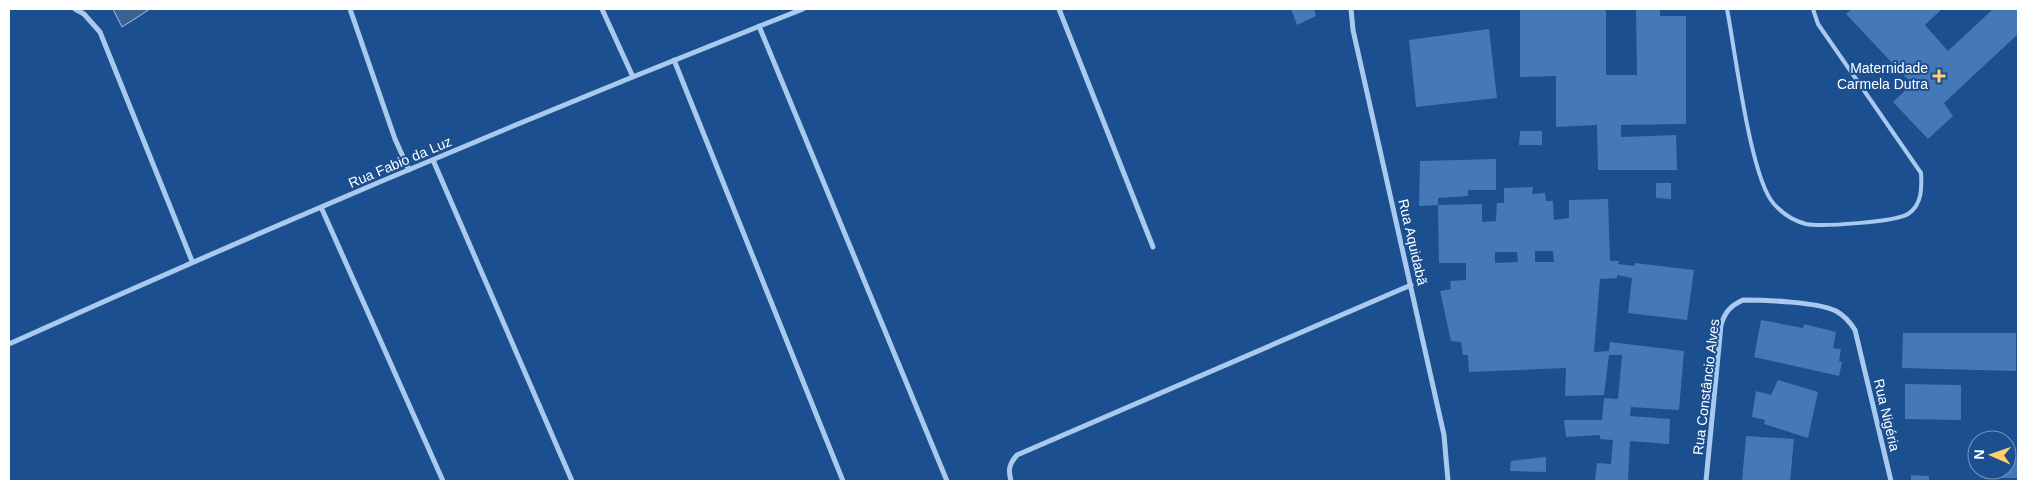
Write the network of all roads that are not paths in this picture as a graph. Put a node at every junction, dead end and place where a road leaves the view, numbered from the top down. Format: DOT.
graph roads {
  1 [pos="75,9"];
  2 [pos="350,9"];
  3 [pos="602,9"];
  4 [pos="804,9"];
  5 [pos="1059,9"];
  6 [pos="1351,9"];
  7 [pos="1727,9"];
  8 [pos="1813,9"];
  9 [pos="759,26"];
  10 [pos="674,60"];
  11 [pos="633,77"];
  12 [pos="433,160"];
  13 [pos="409,170"];
  14 [pos="321,207"];
  15 [pos="1153,247"];
  16 [pos="192,261"];
  17 [pos="1411,285"];
  18 [pos="9,344"];
  19 [pos="1861,354"];
  20 [pos="443,481"];
  21 [pos="572,481"];
  22 [pos="842,481"];
  23 [pos="947,481"];
  24 [pos="1011,481"];
  25 [pos="1448,481"];
  26 [pos="1706,481"];
  27 [pos="1891,481"];
  1 -- 16 [label="street"];
  2 -- 13 [label="street"];
  3 -- 11 [label="street"];
  4 -- 9 [label="street, Rua Fabio da Luz"];
  5 -- 15 [label="street"];
  6 -- 17 [label="street, Rua Aquidabã"];
  7 -- 8 [label="lane"];
  9 -- 10 [label="street, Rua Fabio da Luz"];
  9 -- 23 [label="street"];
  10 -- 11 [label="street, Rua Fabio da Luz"];
  10 -- 22 [label="street"];
  11 -- 12 [label="street, Rua Fabio da Luz"];
  12 -- 13 [label="street, Rua Fabio da Luz"];
  12 -- 21 [label="street"];
  13 -- 14 [label="street, Rua Fabio da Luz"];
  14 -- 16 [label="street, Rua Fabio da Luz"];
  14 -- 20 [label="street"];
  16 -- 18 [label="street, Rua Fabio da Luz"];
  17 -- 24 [label="street"];
  17 -- 25 [label="street, Rua Aquidabã"];
  19 -- 26 [label="street, Rua Constâncio Alves"];
  19 -- 27 [label="street, Rua Nigéria"];
}
